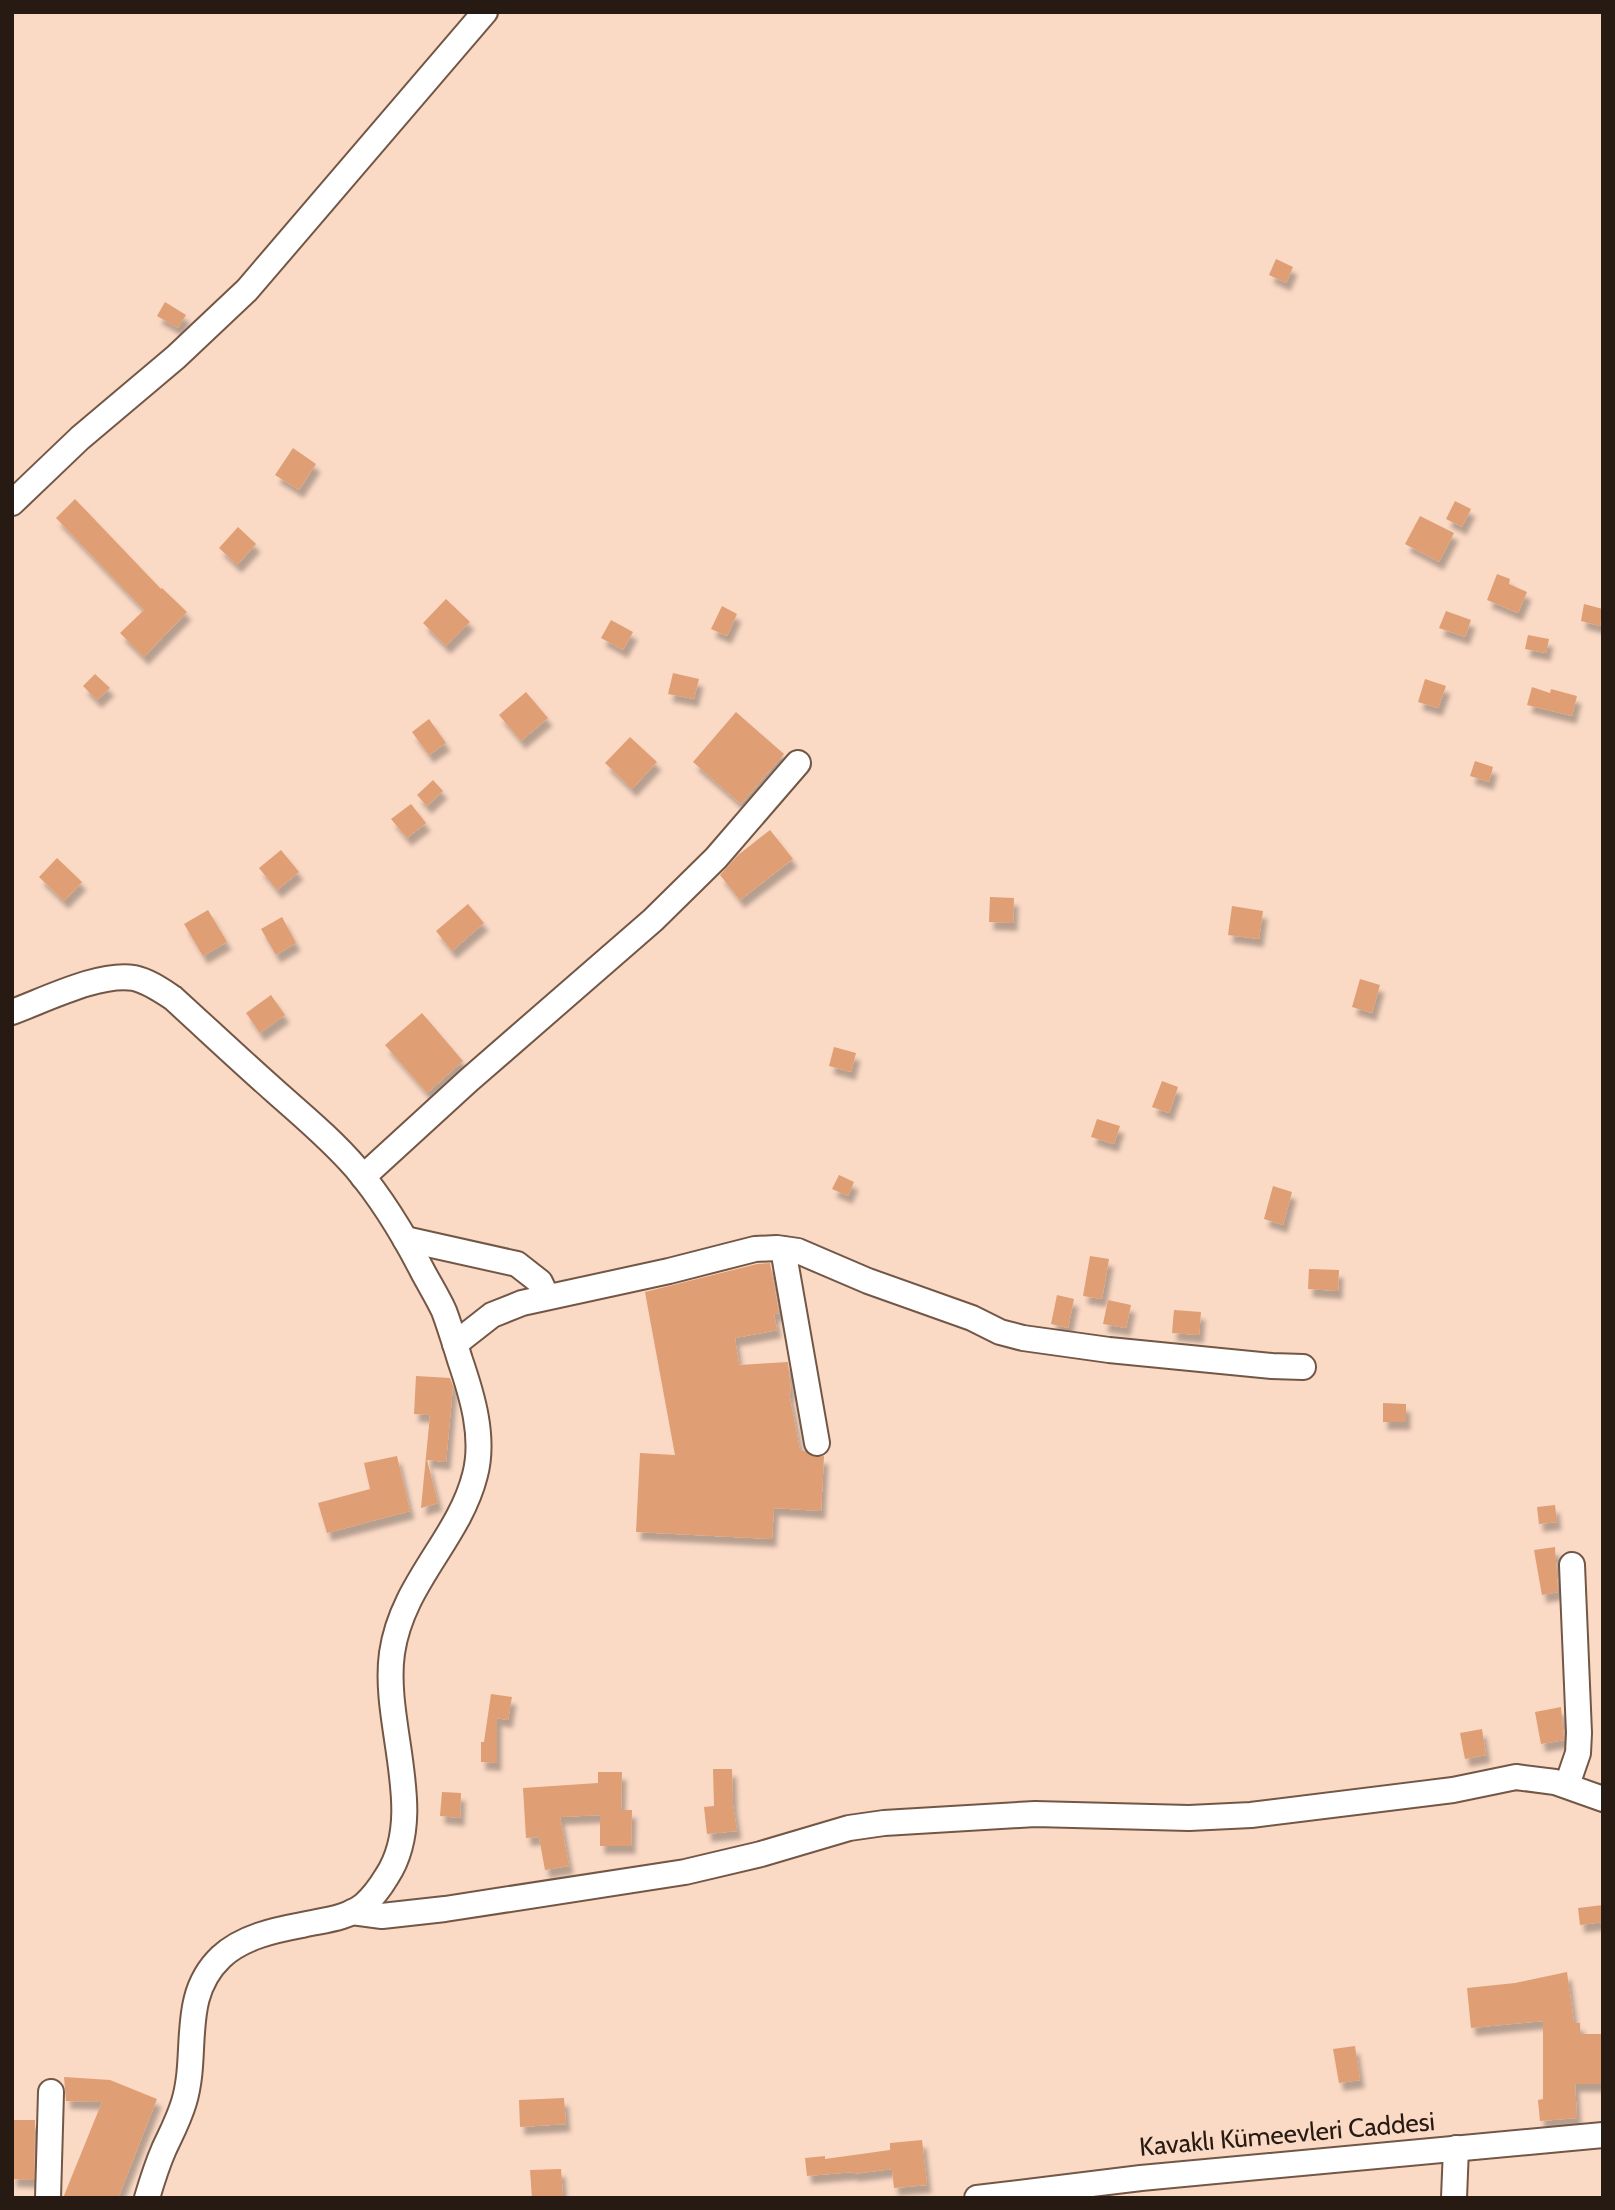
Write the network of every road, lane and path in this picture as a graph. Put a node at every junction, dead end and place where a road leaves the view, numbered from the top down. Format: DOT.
graph roads {
  1 [pos="485,12"];
  2 [pos="12,503"];
  3 [pos="798,763"];
  4 [pos="12,1012"];
  5 [pos="363,1177"];
  6 [pos="405,1239"];
  7 [pos="783,1249"];
  8 [pos="547,1297"];
  9 [pos="455,1344"];
  10 [pos="1303,1367"];
  11 [pos="817,1443"];
  12 [pos="1572,1565"];
  13 [pos="1567,1786"];
  14 [pos="1603,1799"];
  15 [pos="352,1912"];
  16 [pos="51,2092"];
  17 [pos="1603,2136"];
  18 [pos="1457,2148"];
  19 [pos="48,2198"];
  20 [pos="147,2198"];
  21 [pos="977,2198"];
  22 [pos="1454,2198"];
  1 -- 2 [label="street"];
  3 -- 5 [label="street"];
  4 -- 5 [label="street"];
  5 -- 6 [label="street"];
  6 -- 8 [label="street"];
  6 -- 9 [label="street"];
  7 -- 8 [label="street"];
  7 -- 10 [label="street"];
  7 -- 11 [label="street"];
  8 -- 9 [label="street"];
  9 -- 15 [label="street"];
  12 -- 13 [label="street"];
  13 -- 14 [label="street"];
  13 -- 15 [label="street"];
  15 -- 20 [label="street"];
  16 -- 19 [label="street"];
  17 -- 18 [label="street, Kavaklı Kümeevleri Caddesi"];
  18 -- 21 [label="street, Kavaklı Kümeevleri Caddesi"];
  18 -- 22 [label="street"];
}
